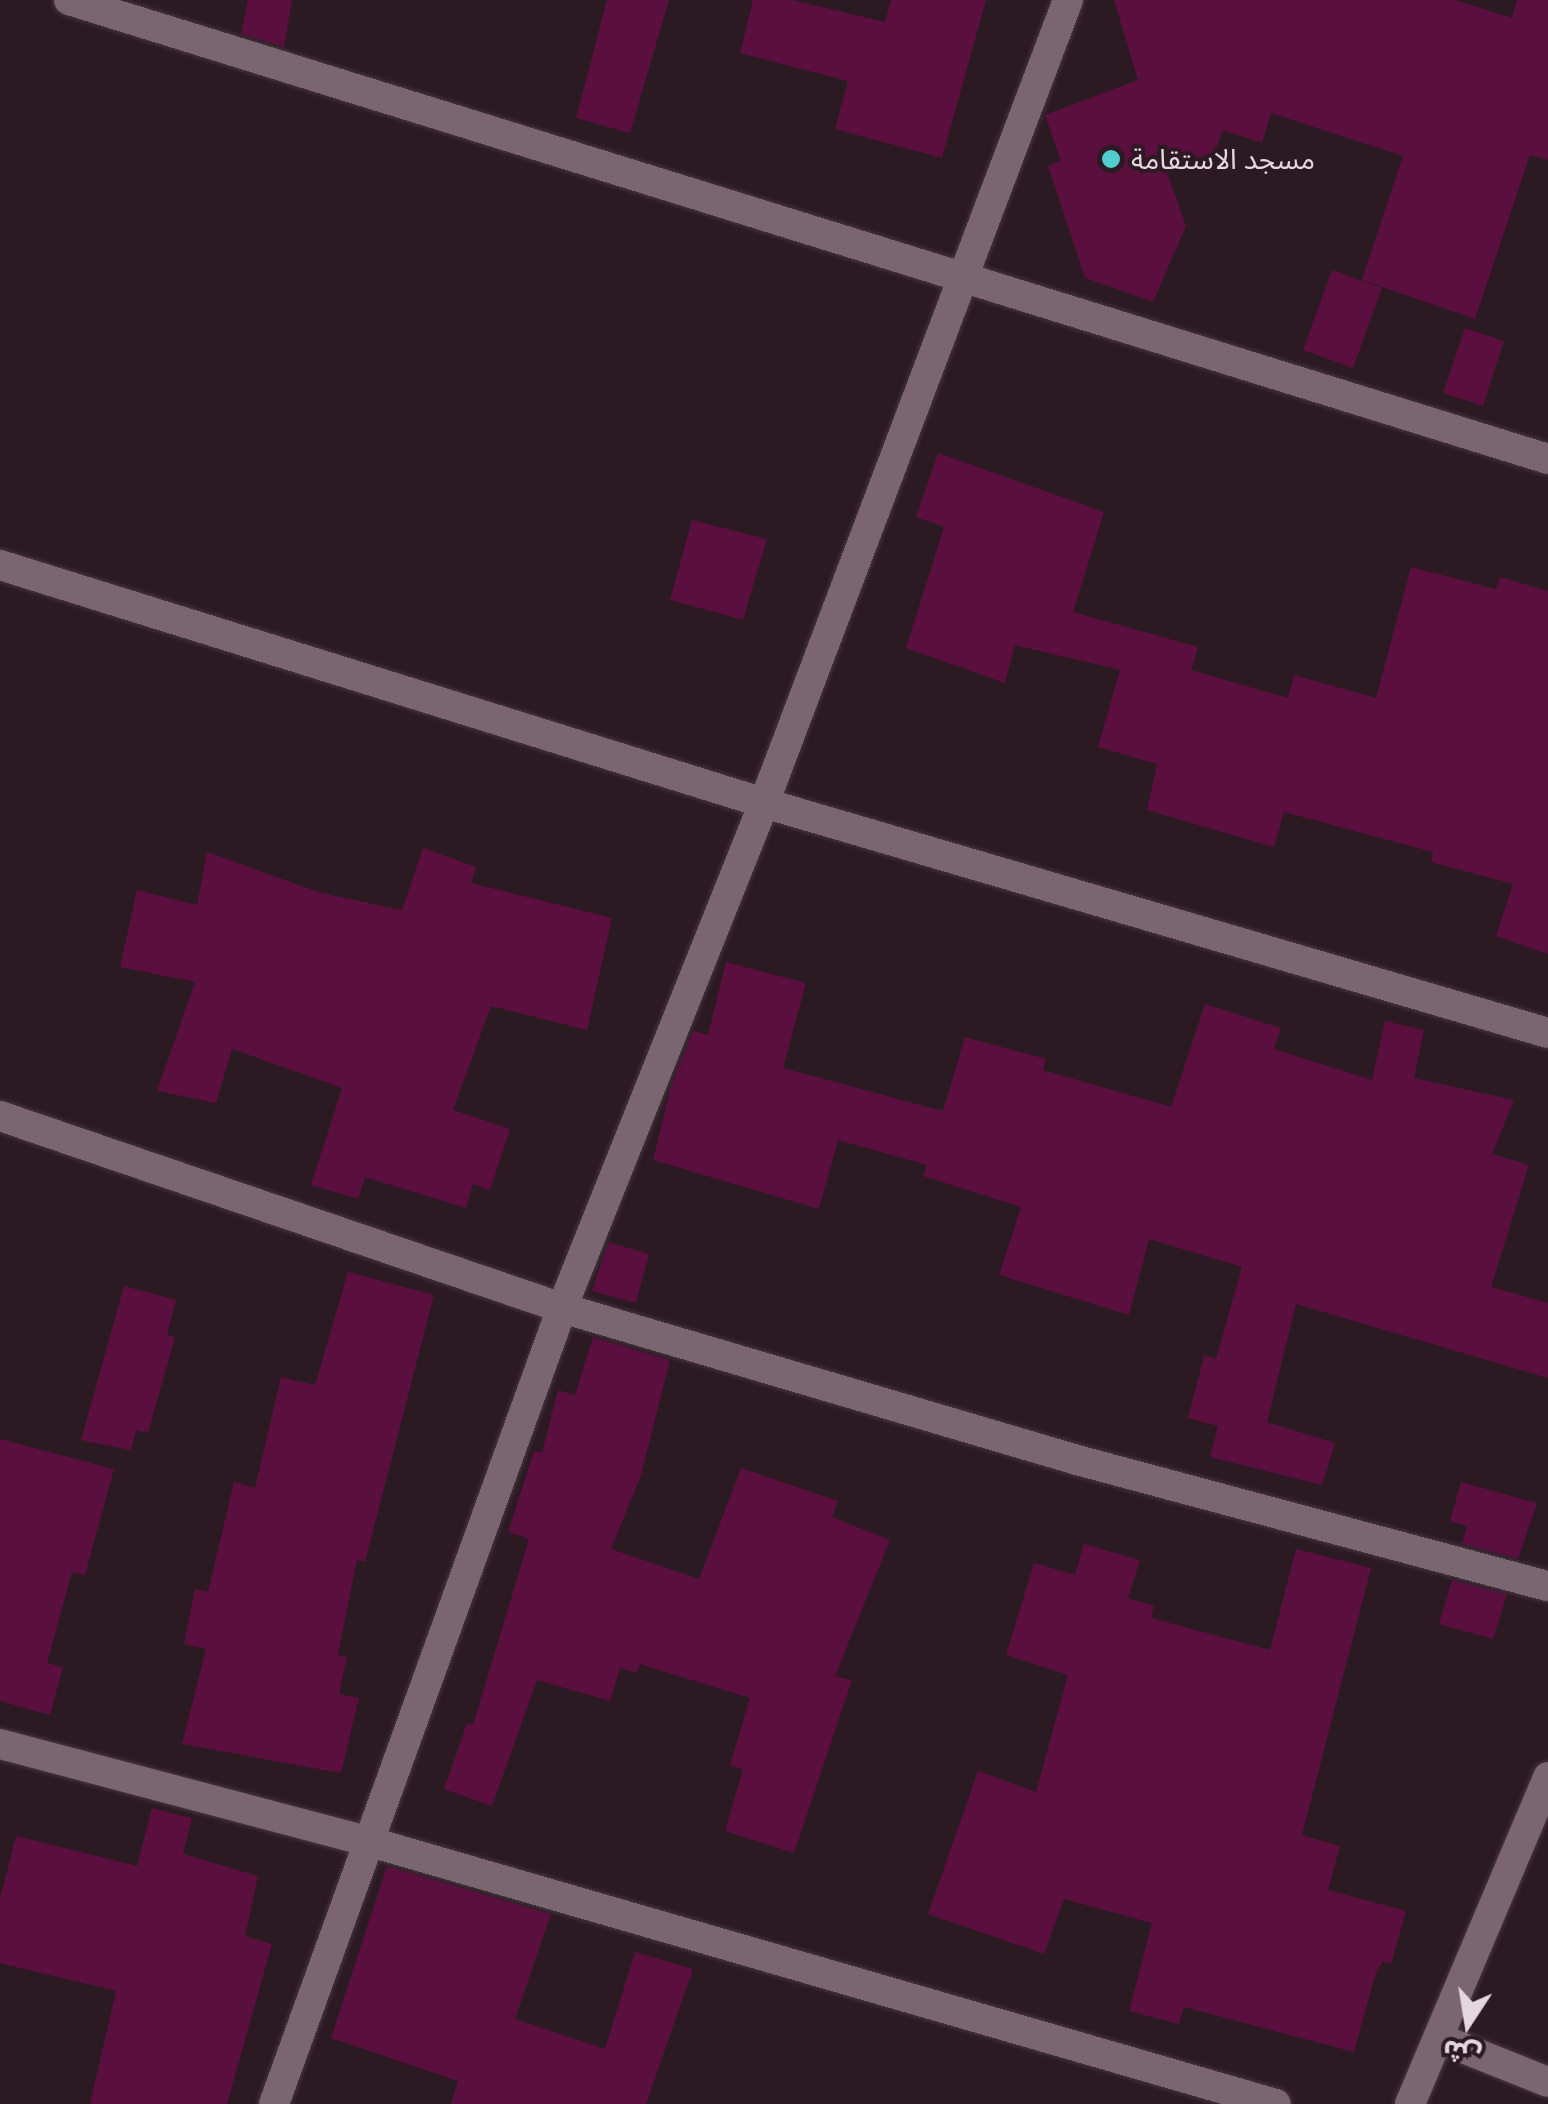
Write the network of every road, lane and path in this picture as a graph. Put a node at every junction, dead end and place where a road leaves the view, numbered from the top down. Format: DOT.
graph roads {
  1 [pos="69,0"];
  2 [pos="1068,0"];
  3 [pos="958,275"];
  4 [pos="1548,458"];
  5 [pos="0,566"];
  6 [pos="764,803"];
  7 [pos="1548,1033"];
  8 [pos="0,1116"];
  9 [pos="562,1308"];
  10 [pos="1548,1586"];
  11 [pos="0,1744"];
  12 [pos="1548,1777"];
  13 [pos="368,1841"];
  14 [pos="1438,2038"];
  15 [pos="1548,2082"];
  16 [pos="274,2104"];
  17 [pos="1276,2104"];
  18 [pos="1410,2104"];
  1 -- 3 [label="street"];
  2 -- 3 [label="street"];
  3 -- 4 [label="street"];
  3 -- 6 [label="street"];
  5 -- 6 [label="street"];
  6 -- 7 [label="street"];
  6 -- 9 [label="street"];
  8 -- 9 [label="street"];
  9 -- 10 [label="street"];
  9 -- 13 [label="street"];
  11 -- 13 [label="street"];
  12 -- 14 [label="street"];
  13 -- 16 [label="street"];
  13 -- 17 [label="street"];
  14 -- 15 [label="street"];
  14 -- 18 [label="street"];
}
